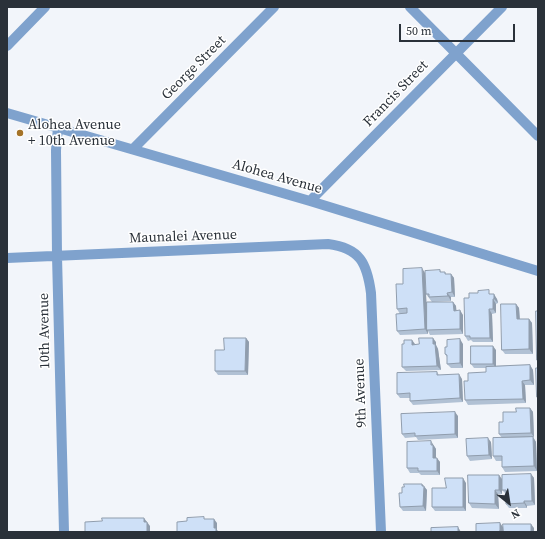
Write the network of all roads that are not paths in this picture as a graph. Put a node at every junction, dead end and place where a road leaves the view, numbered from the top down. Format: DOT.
graph roads {
  1 [pos="45,7"];
  2 [pos="274,7"];
  3 [pos="410,7"];
  4 [pos="502,7"];
  5 [pos="7,46"];
  6 [pos="456,53"];
  7 [pos="7,113"];
  8 [pos="58,128"];
  9 [pos="538,136"];
  10 [pos="133,149"];
  11 [pos="310,201"];
  12 [pos="57,256"];
  13 [pos="358,256"];
  14 [pos="7,258"];
  15 [pos="538,271"];
  16 [pos="64,532"];
  17 [pos="381,532"];
  1 -- 5 [label="street"];
  2 -- 10 [label="street, George Street"];
  3 -- 6 [label="street"];
  4 -- 6 [label="street, Francis Street"];
  6 -- 9 [label="street"];
  6 -- 11 [label="street, Francis Street"];
  7 -- 8 [label="street, Alohea Avenue"];
  8 -- 10 [label="street, Alohea Avenue"];
  8 -- 12 [label="street, 10th Avenue"];
  10 -- 11 [label="street, Alohea Avenue"];
  11 -- 15 [label="street, Alohea Avenue"];
  12 -- 13 [label="street, Maunalei Avenue"];
  12 -- 14 [label="street, Maunalei Avenue"];
  12 -- 16 [label="street, 10th Avenue"];
  13 -- 17 [label="street, 9th Avenue"];
}
